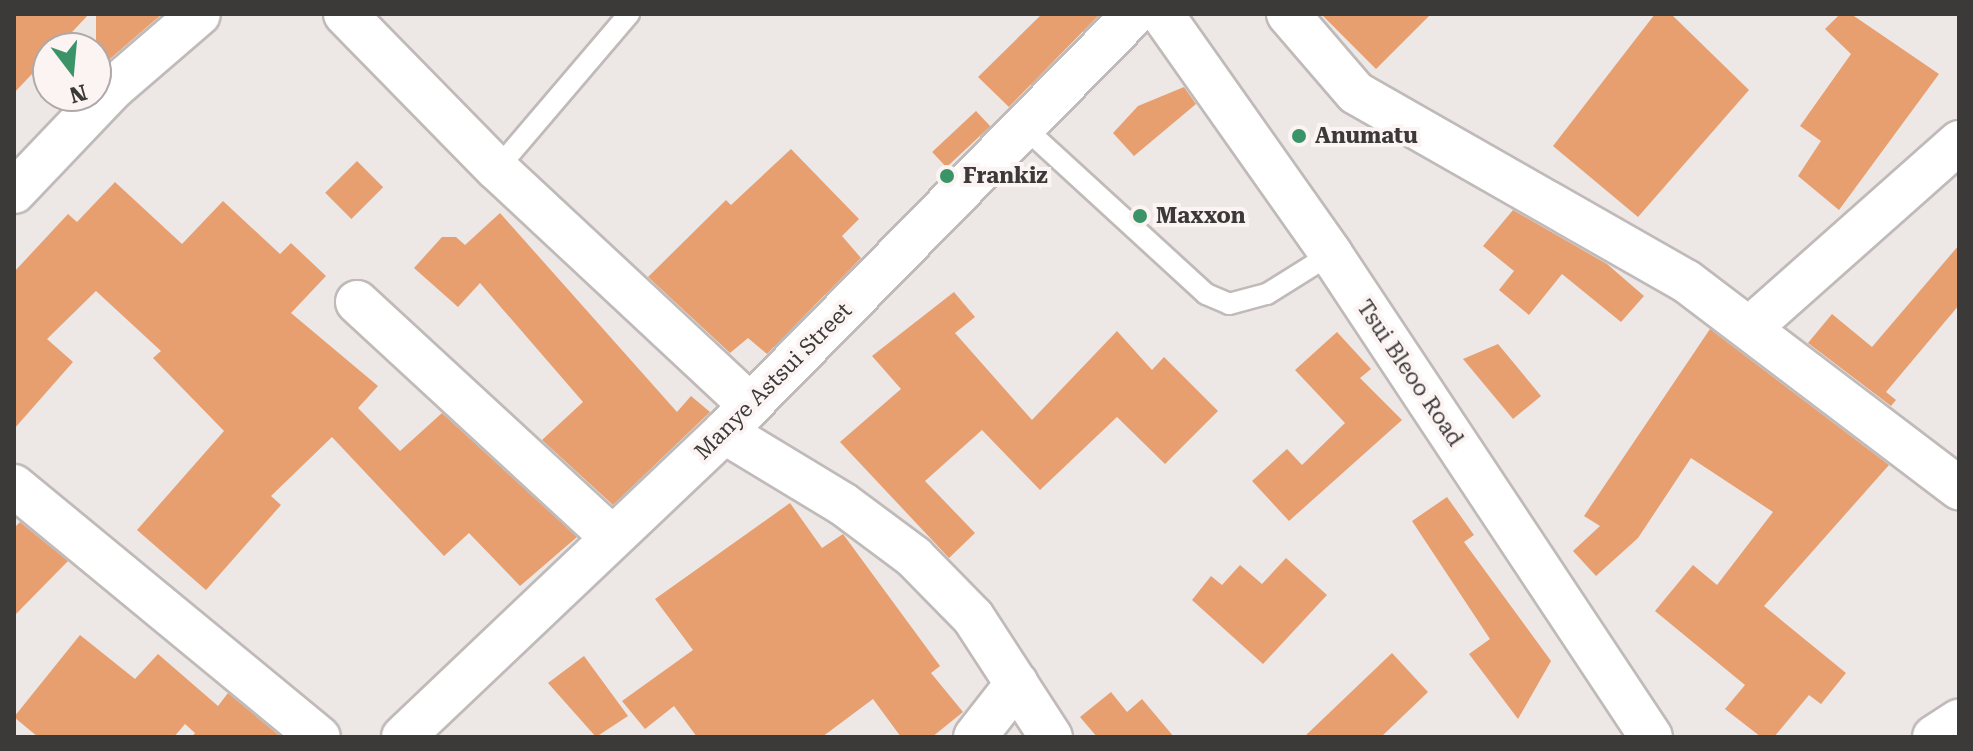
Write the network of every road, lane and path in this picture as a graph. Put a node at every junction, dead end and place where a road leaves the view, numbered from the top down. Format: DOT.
graph roads {
  1 [pos="199,14"];
  2 [pos="345,14"];
  3 [pos="629,14"];
  4 [pos="1134,14"];
  5 [pos="1162,14"];
  6 [pos="1288,14"];
  7 [pos="1026,129"];
  8 [pos="1959,142"];
  9 [pos="497,169"];
  10 [pos="14,192"];
  11 [pos="1331,254"];
  12 [pos="357,302"];
  13 [pos="1752,326"];
  14 [pos="736,418"];
  15 [pos="14,486"];
  16 [pos="1959,488"];
  17 [pos="611,536"];
  18 [pos="1017,683"];
  19 [pos="1959,721"];
  20 [pos="319,737"];
  21 [pos="403,737"];
  22 [pos="975,737"];
  23 [pos="1051,737"];
  24 [pos="1651,737"];
  25 [pos="1934,737"];
  1 -- 10 [label="street"];
  2 -- 9 [label="street"];
  3 -- 9 [label="lane"];
  4 -- 7 [label="street, Manye Astsui Street"];
  5 -- 11 [label="street, Tsui Bleoo Road"];
  6 -- 13 [label="street"];
  7 -- 11 [label="lane"];
  7 -- 14 [label="street, Manye Astsui Street"];
  8 -- 13 [label="street"];
  9 -- 14 [label="street"];
  11 -- 24 [label="street, Tsui Bleoo Road"];
  12 -- 17 [label="street"];
  13 -- 16 [label="street"];
  14 -- 17 [label="street, Manye Astsui Street"];
  14 -- 18 [label="street"];
  15 -- 20 [label="street"];
  17 -- 21 [label="street, Manye Astsui Street"];
  18 -- 22 [label="street"];
  18 -- 23 [label="street"];
  19 -- 25 [label="street"];
}
